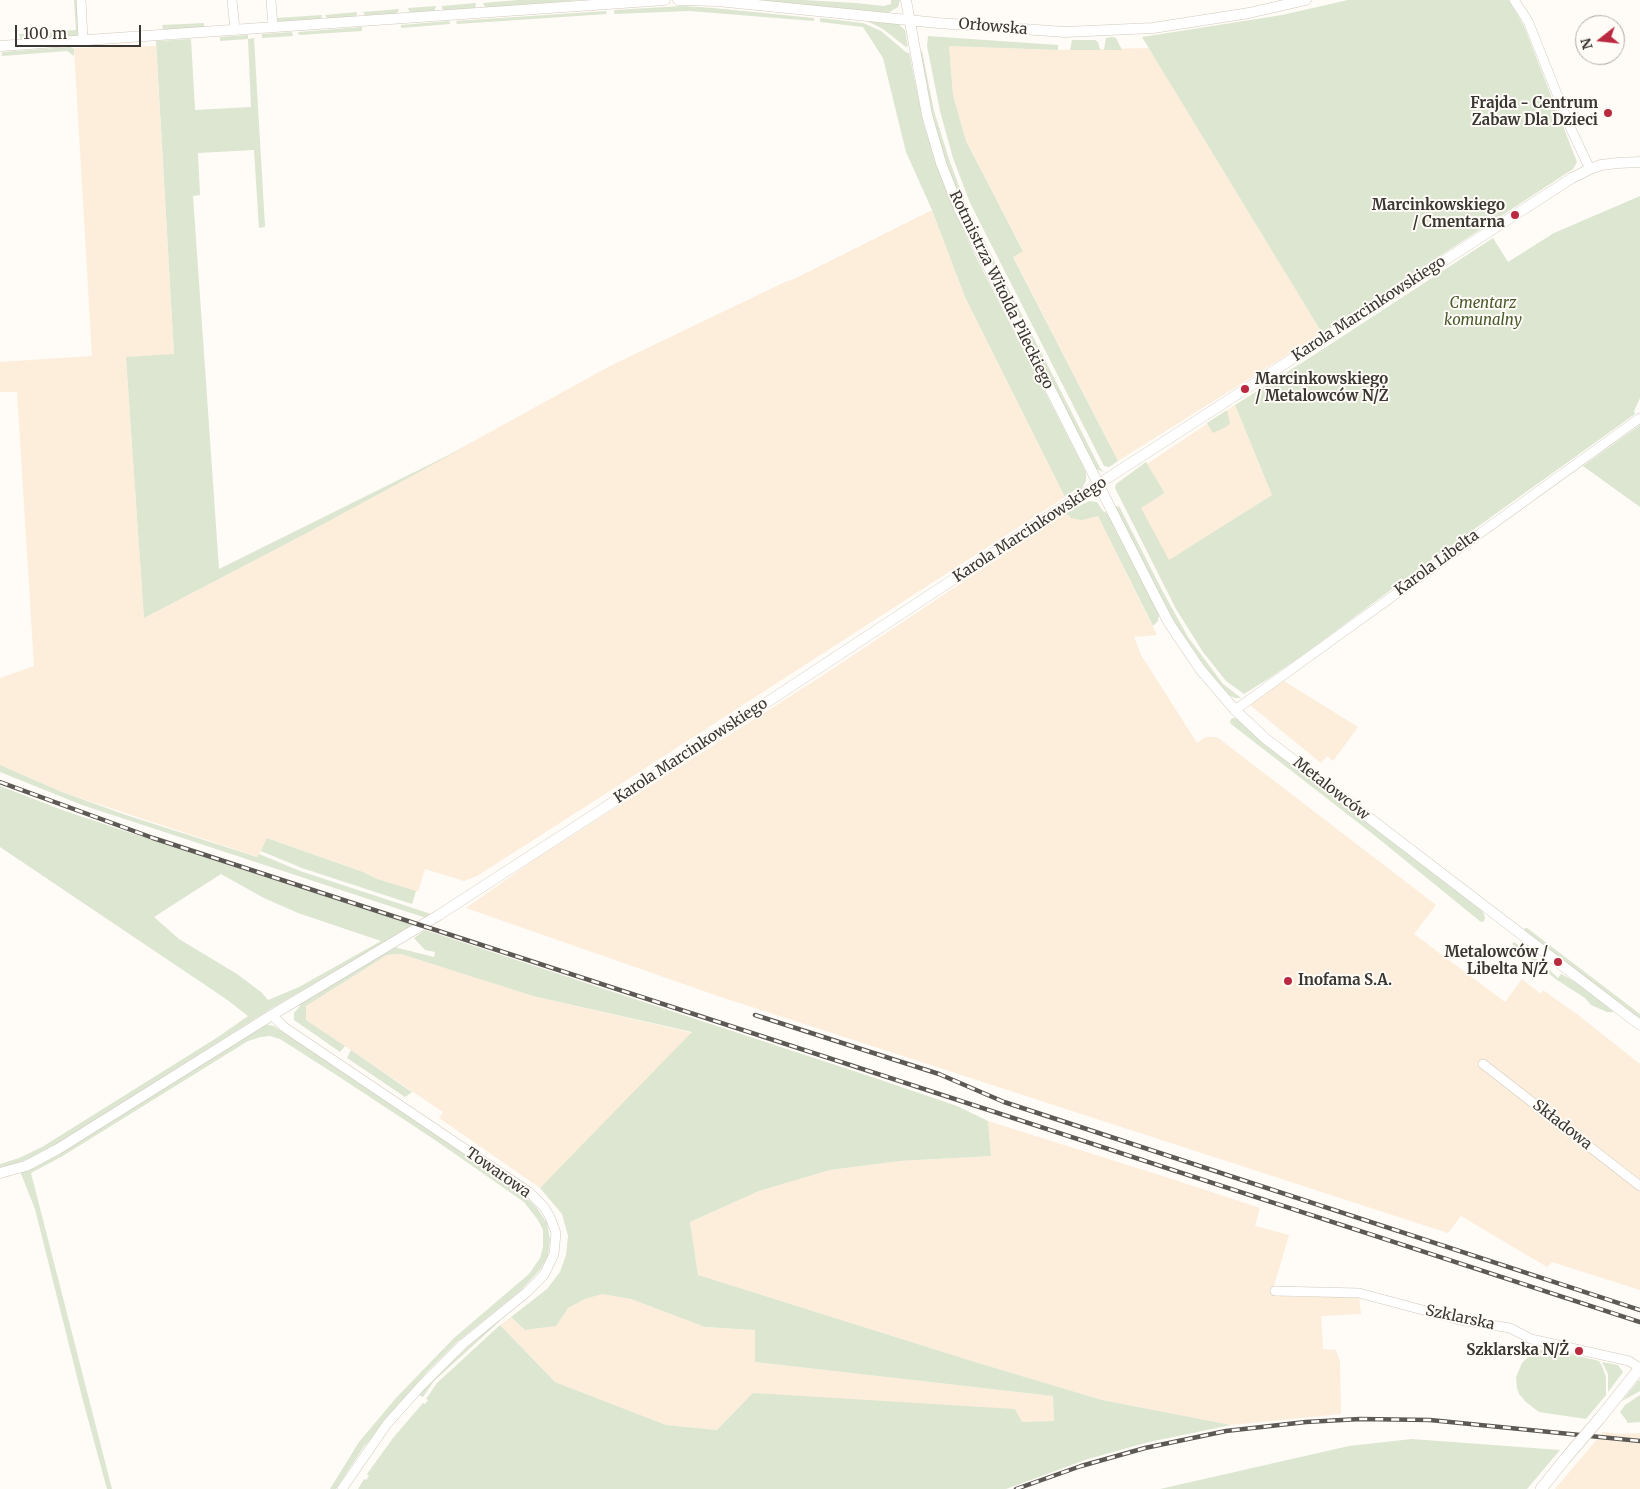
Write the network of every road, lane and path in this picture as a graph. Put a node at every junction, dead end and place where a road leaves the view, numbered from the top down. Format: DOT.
graph roads {
  1 [pos="81,0"];
  2 [pos="232,0"];
  3 [pos="271,0"];
  4 [pos="666,0"];
  5 [pos="678,0"];
  6 [pos="906,0"];
  7 [pos="1306,0"];
  8 [pos="1514,0"];
  9 [pos="909,20"];
  10 [pos="273,26"];
  11 [pos="235,30"];
  12 [pos="83,40"];
  13 [pos="0,46"];
  14 [pos="1640,162"];
  15 [pos="1590,169"];
  16 [pos="1640,418"];
  17 [pos="1098,485"];
  18 [pos="1235,710"];
  19 [pos="272,1015"];
  20 [pos="1640,1025"];
  21 [pos="1483,1064"];
  22 [pos="0,1173"];
  23 [pos="1640,1186"];
  24 [pos="1276,1291"];
  25 [pos="1640,1368"];
  26 [pos="342,1489"];
  27 [pos="1541,1489"];
  1 -- 12 [label="street"];
  2 -- 11 [label="street"];
  3 -- 10 [label="street"];
  4 -- 10 [label="street"];
  5 -- 9 [label="street, Orłowska"];
  6 -- 9 [label="street, Rotmistrza Witolda Pileckiego"];
  7 -- 9 [label="street, Orłowska"];
  8 -- 15 [label="street"];
  9 -- 17 [label="street, Rotmistrza Witolda Pileckiego"];
  10 -- 11 [label="street"];
  11 -- 12 [label="street"];
  12 -- 13 [label="street"];
  14 -- 15 [label="street, Karola Marcinkowskiego"];
  15 -- 17 [label="street, Karola Marcinkowskiego"];
  16 -- 18 [label="street, Karola Libelta"];
  17 -- 18 [label="street, Metalowców"];
  17 -- 19 [label="street, Karola Marcinkowskiego"];
  18 -- 20 [label="street, Metalowców"];
  19 -- 22 [label="street, Karola Marcinkowskiego"];
  19 -- 26 [label="street, Towarowa"];
  21 -- 23 [label="street, Składowa"];
  24 -- 25 [label="street, Szklarska"];
  25 -- 27 [label="main road, bridge"];
}
